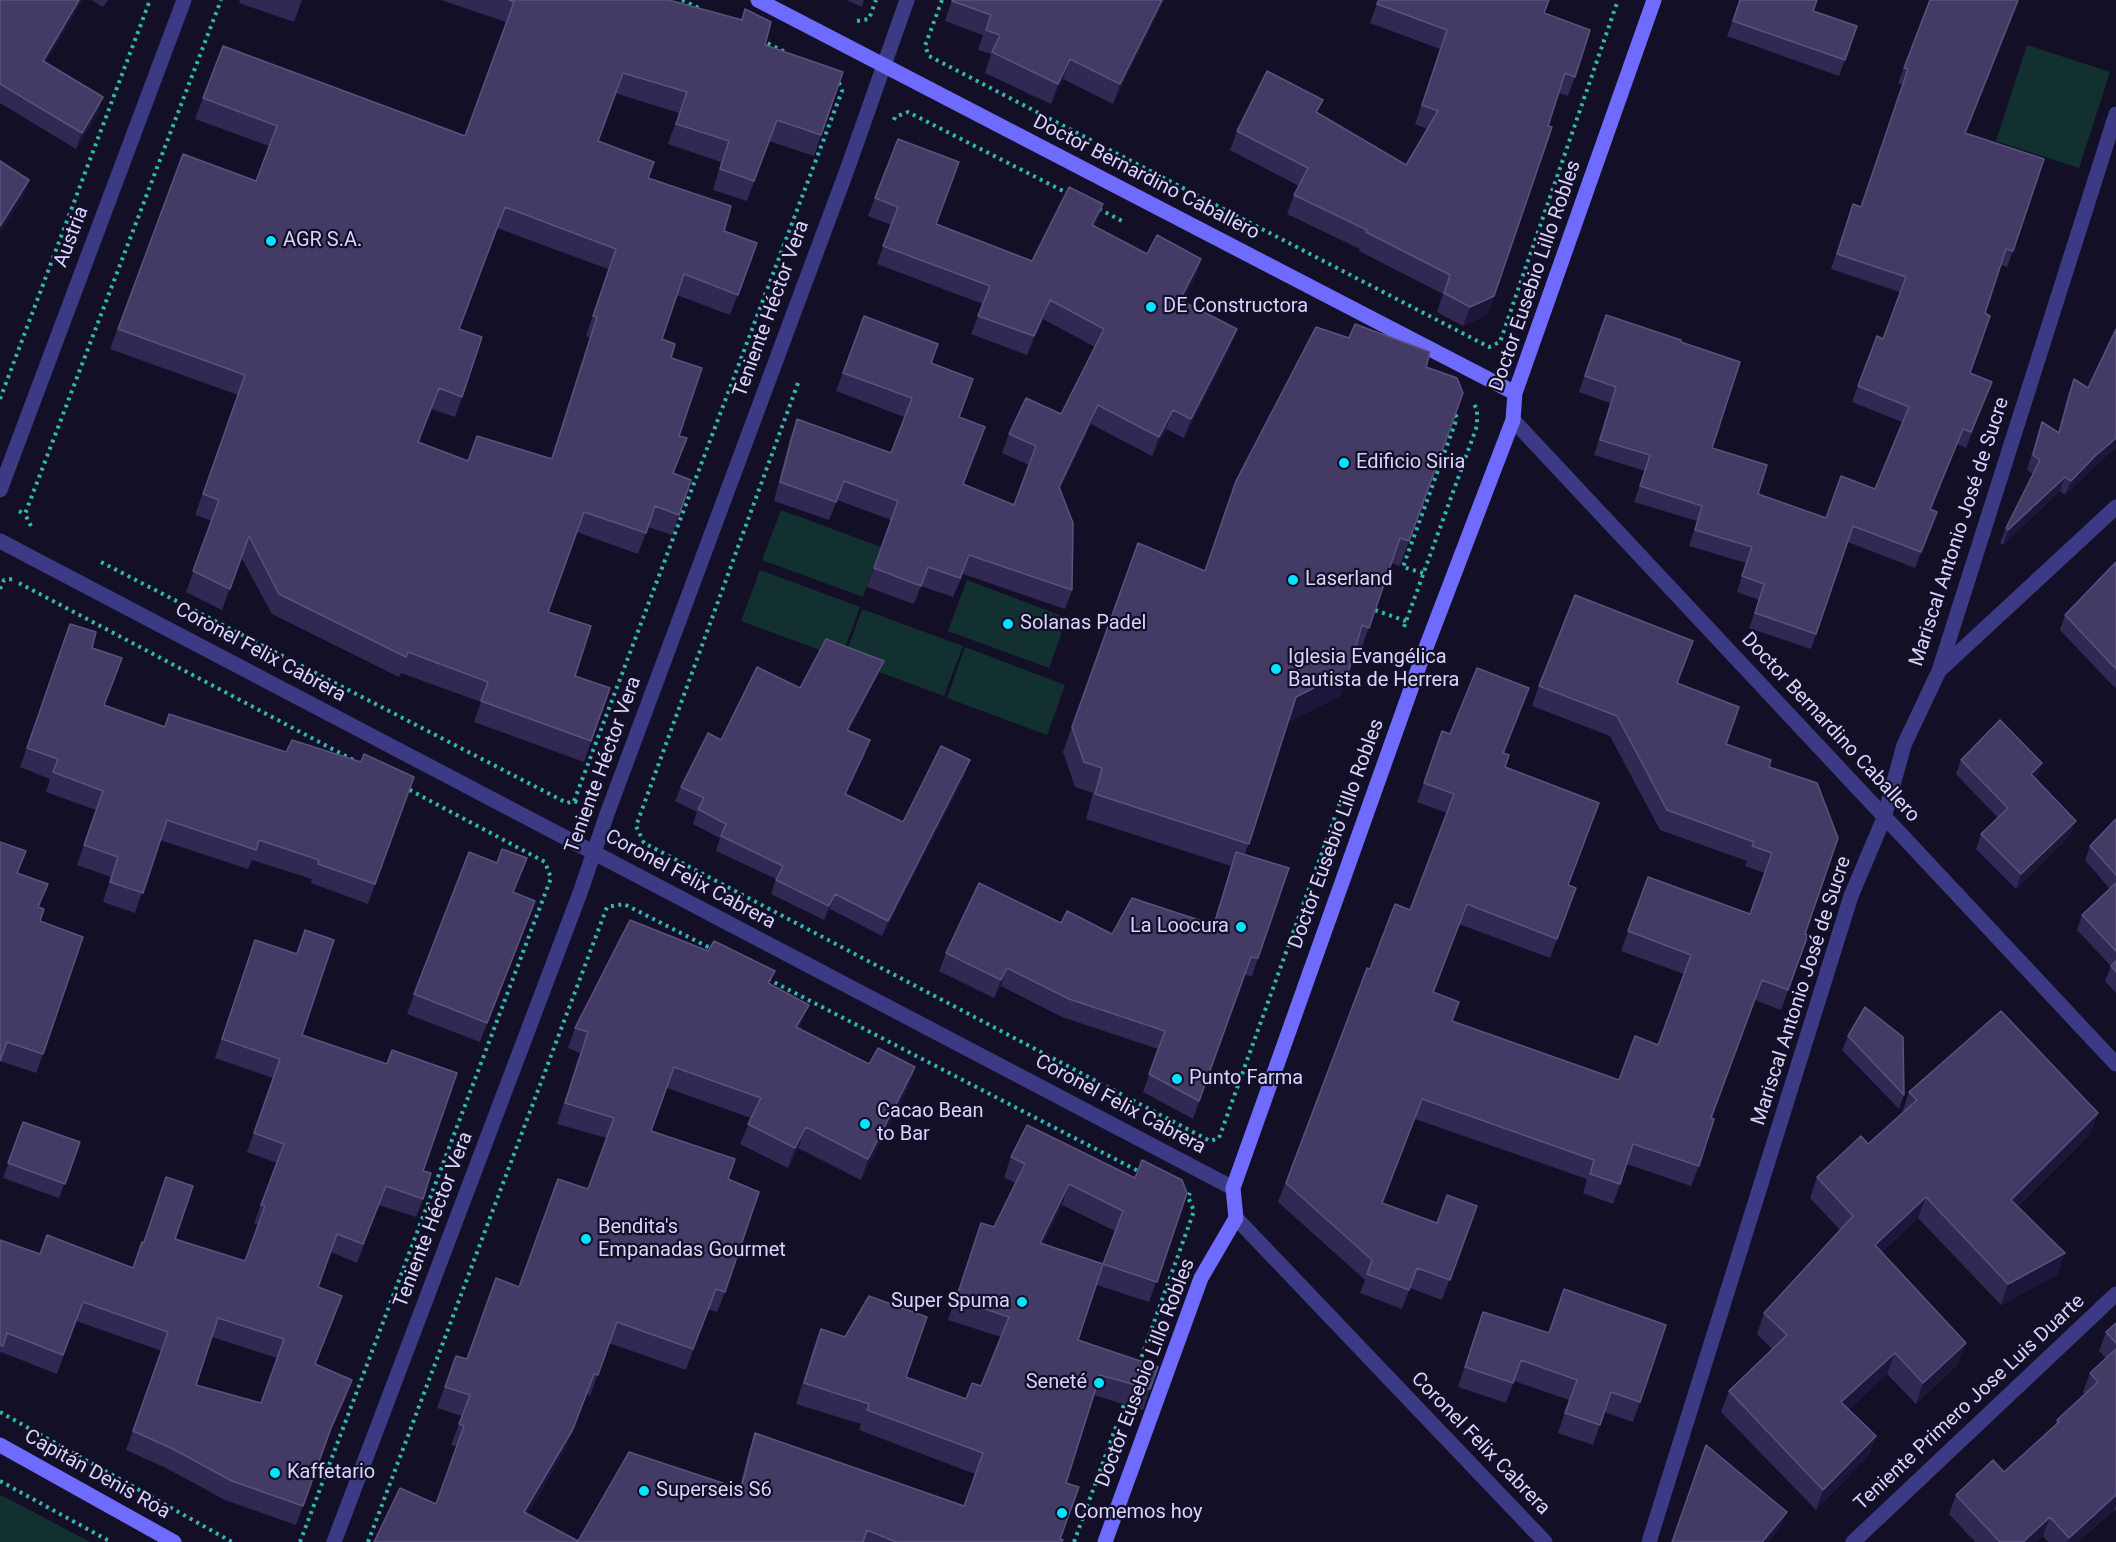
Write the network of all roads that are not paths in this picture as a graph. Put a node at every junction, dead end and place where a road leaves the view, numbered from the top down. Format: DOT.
graph roads {
  1 [pos="184,0"];
  2 [pos="758,0"];
  3 [pos="907,0"];
  4 [pos="1654,0"];
  5 [pos="883,65"];
  6 [pos="2116,114"];
  7 [pos="1515,393"];
  8 [pos="1514,420"];
  9 [pos="0,490"];
  10 [pos="2116,507"];
  11 [pos="0,541"];
  12 [pos="1939,671"];
  13 [pos="1884,818"];
  14 [pos="594,854"];
  15 [pos="2116,1064"];
  16 [pos="1233,1188"];
  17 [pos="1236,1218"];
  18 [pos="2116,1294"];
  19 [pos="0,1445"];
  20 [pos="174,1542"];
  21 [pos="334,1542"];
  22 [pos="1105,1542"];
  23 [pos="1545,1542"];
  24 [pos="1649,1542"];
  25 [pos="1853,1542"];
  1 -- 9 [label="street, Austria"];
  2 -- 5 [label="main road, Doctor Bernardino Caballero"];
  3 -- 5 [label="street, Teniente Héctor Vera"];
  4 -- 7 [label="main road, Doctor Eusebio Lillo Robles"];
  5 -- 7 [label="main road, Doctor Bernardino Caballero"];
  5 -- 14 [label="street, Teniente Héctor Vera"];
  6 -- 12 [label="street, Mariscal Antonio José de Sucre"];
  7 -- 8 [label="main road, Doctor Eusebio Lillo Robles"];
  8 -- 13 [label="street, Doctor Bernardino Caballero"];
  8 -- 16 [label="main road, Doctor Eusebio Lillo Robles"];
  10 -- 12 [label="street"];
  11 -- 14 [label="street, Coronel Felix Cabrera"];
  12 -- 13 [label="street, Mariscal Antonio José de Sucre"];
  13 -- 15 [label="street, Doctor Bernardino Caballero"];
  13 -- 24 [label="street, Mariscal Antonio José de Sucre"];
  14 -- 16 [label="street, Coronel Felix Cabrera"];
  14 -- 21 [label="street, Teniente Héctor Vera"];
  16 -- 17 [label="main road, Doctor Eusebio Lillo Robles"];
  17 -- 22 [label="main road, Doctor Eusebio Lillo Robles"];
  17 -- 23 [label="street, Coronel Felix Cabrera"];
  18 -- 25 [label="street, Teniente Primero Jose Luis Duarte"];
  19 -- 20 [label="main road, Capitán Denis Roa"];
}
